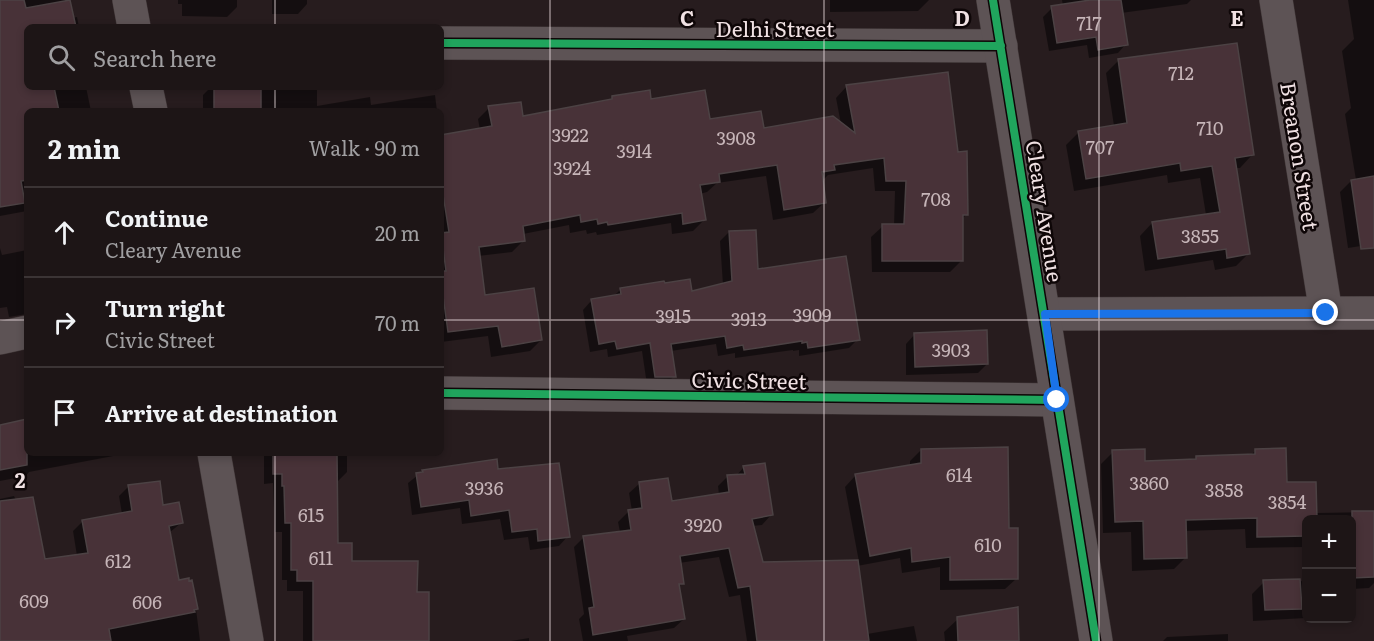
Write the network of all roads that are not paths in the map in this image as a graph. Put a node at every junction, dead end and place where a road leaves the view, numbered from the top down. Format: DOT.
graph roads {
  1 [pos="129,0"];
  2 [pos="993,0"];
  3 [pos="1276,0"];
  4 [pos="133,24"];
  5 [pos="444,43"];
  6 [pos="1001,46"];
  7 [pos="147,90"];
  8 [pos="150,108"];
  9 [pos="1326,313"];
  10 [pos="1374,313"];
  11 [pos="1045,314"];
  12 [pos="24,333"];
  13 [pos="0,338"];
  14 [pos="444,393"];
  15 [pos="1057,400"];
  16 [pos="215,456"];
  17 [pos="247,641"];
  18 [pos="1096,641"];
  1 -- 4 [label="street"];
  2 -- 6 [label="street, Cleary Avenue"];
  3 -- 9 [label="street, Breanon Street"];
  5 -- 6 [label="street, Delhi Street"];
  6 -- 11 [label="street, Cleary Avenue"];
  7 -- 8 [label="street"];
  9 -- 10 [label="street"];
  9 -- 11 [label="street"];
  11 -- 15 [label="street, Cleary Avenue"];
  12 -- 13 [label="street"];
  14 -- 15 [label="street, Civic Street"];
  15 -- 18 [label="street, Cleary Avenue"];
  16 -- 17 [label="street"];
}
